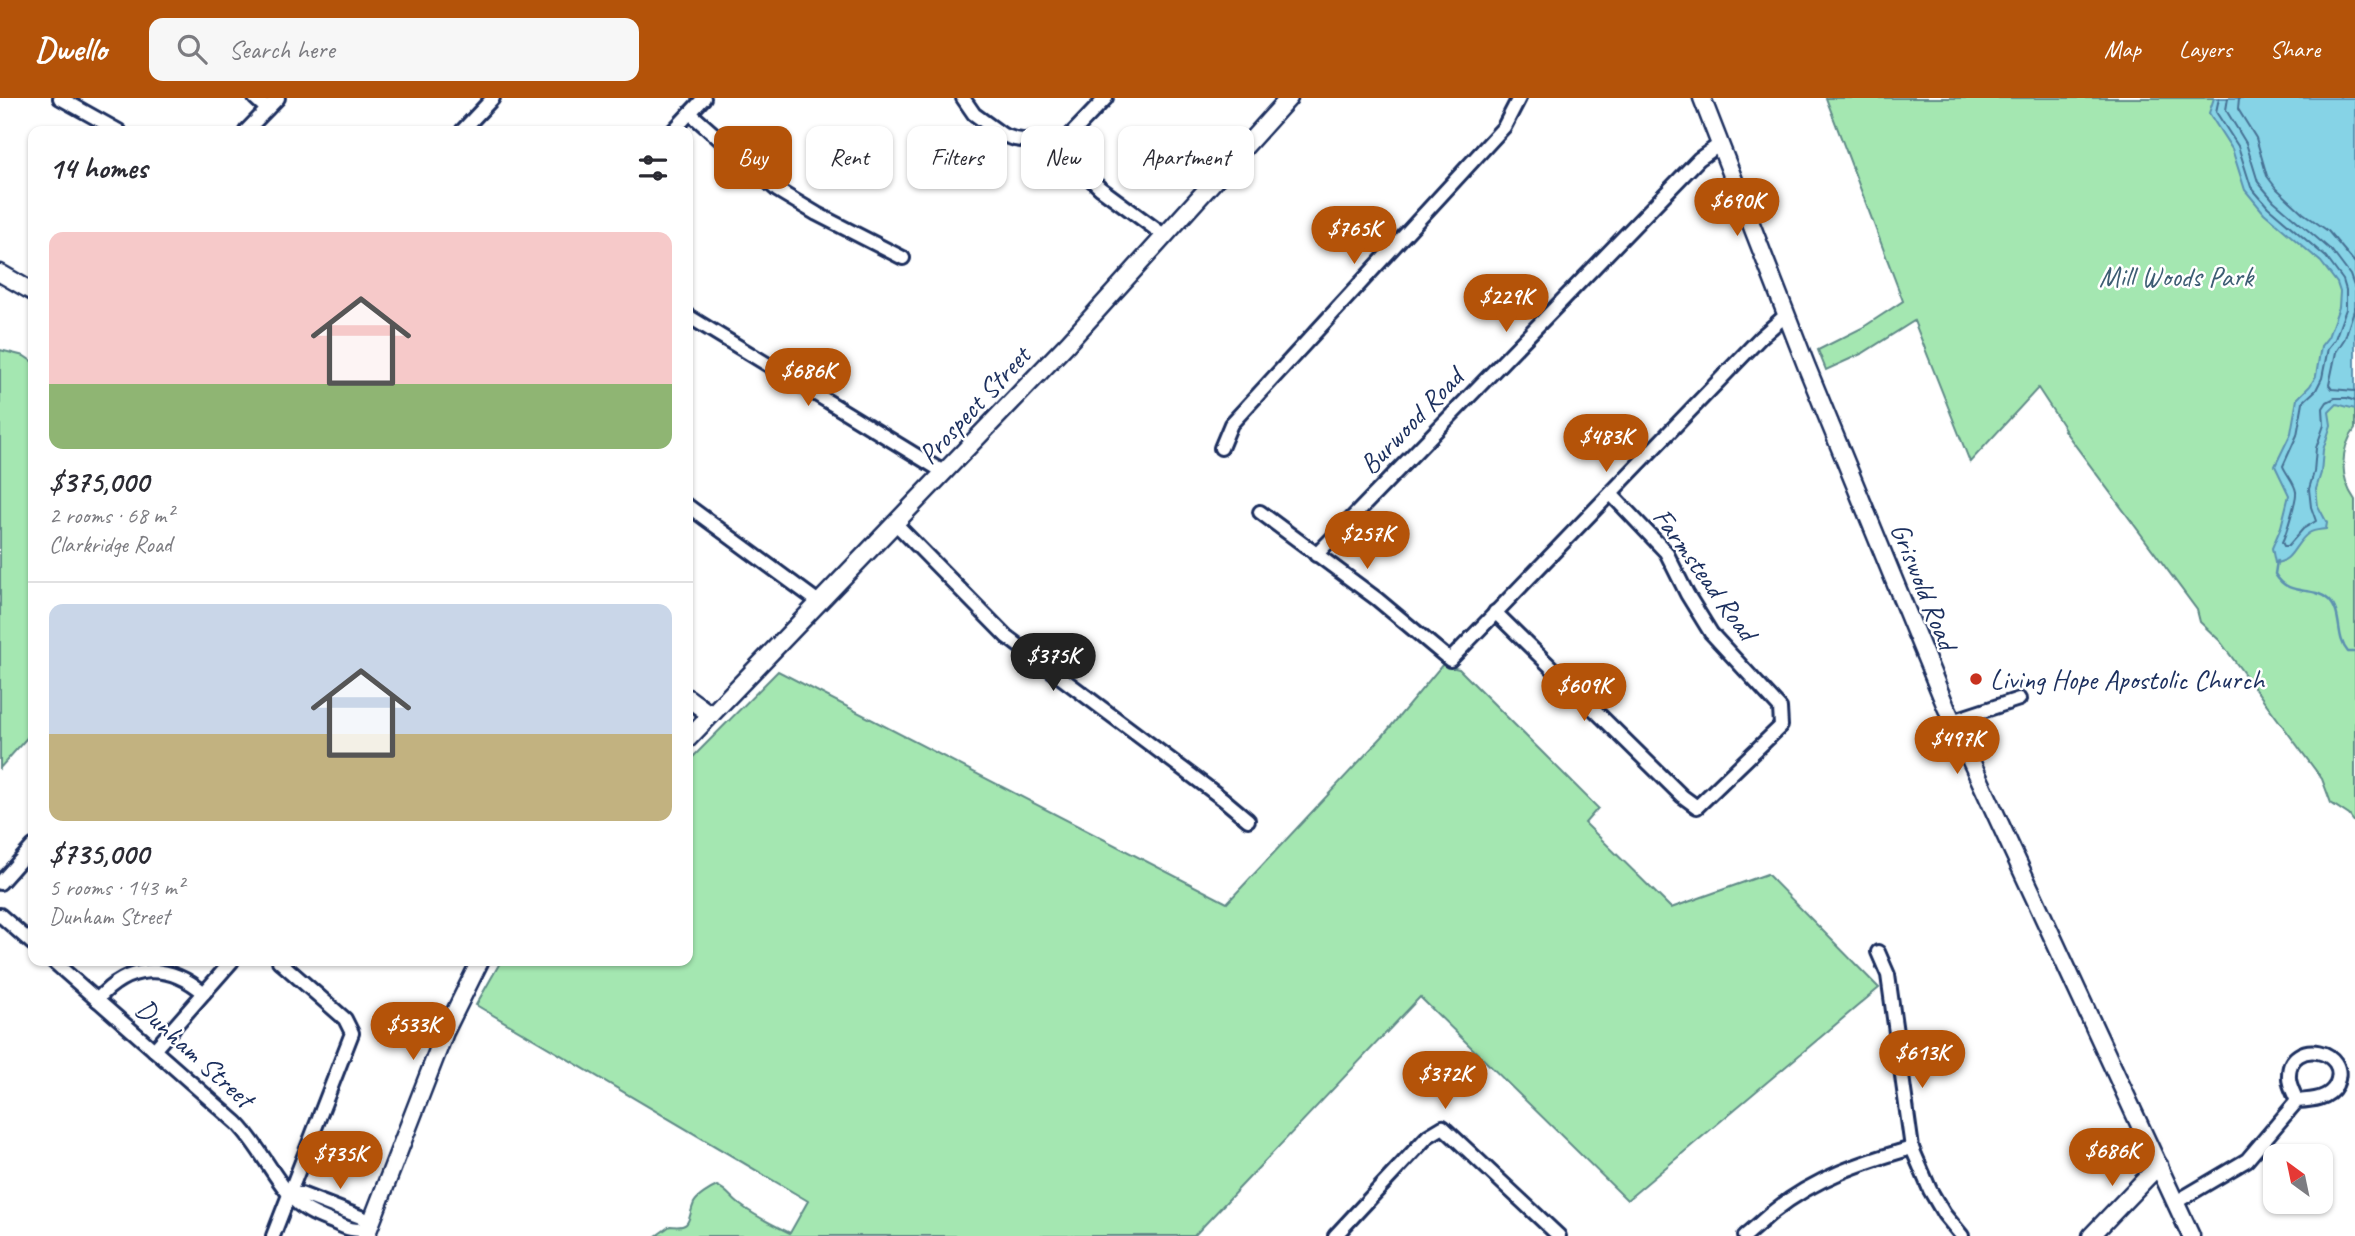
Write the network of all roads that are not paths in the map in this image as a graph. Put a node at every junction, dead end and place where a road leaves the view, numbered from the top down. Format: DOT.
graph roads {
  1 [pos="60,98"];
  2 [pos="255,98"];
  3 [pos="278,98"];
  4 [pos="493,98"];
  5 [pos="704,98"];
  6 [pos="963,98"];
  7 [pos="1106,98"];
  8 [pos="1289,98"];
  9 [pos="1519,98"];
  10 [pos="1702,98"];
  11 [pos="267,109"];
  12 [pos="691,113"];
  13 [pos="110,126"];
  14 [pos="251,126"];
  15 [pos="467,126"];
  16 [pos="678,126"];
  17 [pos="1079,126"];
  18 [pos="1021,140"];
  19 [pos="1720,144"];
  20 [pos="1101,189"];
  21 [pos="1165,236"];
  22 [pos="903,258"];
  23 [pos="0,273"];
  24 [pos="28,289"];
  25 [pos="1786,315"];
  26 [pos="693,319"];
  27 [pos="1221,449"];
  28 [pos="946,473"];
  29 [pos="1611,494"];
  30 [pos="693,510"];
  31 [pos="1261,512"];
  32 [pos="896,524"];
  33 [pos="1316,555"];
  34 [pos="820,603"];
  35 [pos="1495,612"];
  36 [pos="2019,699"];
  37 [pos="693,702"];
  38 [pos="711,715"];
  39 [pos="1952,721"];
  40 [pos="693,734"];
  41 [pos="1248,820"];
  42 [pos="28,852"];
  43 [pos="0,883"];
  44 [pos="0,915"];
  45 [pos="28,940"];
  46 [pos="1878,952"];
  47 [pos="59,966"];
  48 [pos="228,966"];
  49 [pos="285,966"];
  50 [pos="478,966"];
  51 [pos="204,993"];
  52 [pos="97,1000"];
  53 [pos="154,1050"];
  54 [pos="2297,1101"];
  55 [pos="1912,1148"];
  56 [pos="2159,1166"];
  57 [pos="291,1194"];
  58 [pos="2176,1202"];
  59 [pos="368,1233"];
  60 [pos="273,1236"];
  61 [pos="1335,1236"];
  62 [pos="1559,1236"];
  63 [pos="1745,1236"];
  64 [pos="1962,1236"];
  65 [pos="2091,1236"];
  66 [pos="2191,1236"];
  1 -- 13 [label="street"];
  2 -- 11 [label="street"];
  3 -- 11 [label="street"];
  4 -- 15 [label="street"];
  5 -- 12 [label="street"];
  6 -- 18 [label="street"];
  7 -- 17 [label="street"];
  8 -- 21 [label="street, Prospect Street"];
  9 -- 27 [label="street"];
  10 -- 19 [label="street, Griswold Road"];
  11 -- 14 [label="street"];
  12 -- 16 [label="street"];
  12 -- 22 [label="street"];
  19 -- 25 [label="street, Griswold Road"];
  19 -- 33 [label="street, Burwood Road"];
  20 -- 21 [label="street"];
  21 -- 28 [label="street, Prospect Street"];
  23 -- 24 [label="street"];
  25 -- 29 [label="street"];
  25 -- 39 [label="street, Griswold Road"];
  26 -- 28 [label="street"];
  28 -- 32 [label="street, Prospect Street"];
  29 -- 35 [label="street"];
  29 -- 35 [label="street, Farmstead Road"];
  30 -- 34 [label="street"];
  31 -- 33 [label="street"];
  32 -- 34 [label="street, Prospect Street"];
  32 -- 41 [label="street"];
  33 -- 35 [label="street"];
  34 -- 38 [label="street, Prospect Street"];
  36 -- 39 [label="street"];
  37 -- 38 [label="street"];
  38 -- 40 [label="street, Prospect Street"];
  39 -- 56 [label="street, Griswold Road"];
  42 -- 43 [label="street"];
  44 -- 45 [label="street"];
  46 -- 55 [label="street"];
  47 -- 52 [label="street, Dunham Street"];
  48 -- 51 [label="street"];
  49 -- 57 [label="street"];
  50 -- 59 [label="street"];
  51 -- 52 [label="street"];
  51 -- 53 [label="street"];
  52 -- 53 [label="street, Dunham Street"];
  53 -- 57 [label="street, Dunham Street"];
  54 -- 54 [label="street"];
  54 -- 58 [label="street"];
  55 -- 63 [label="street"];
  55 -- 64 [label="street"];
  56 -- 58 [label="street, Griswold Road"];
  56 -- 65 [label="street"];
  57 -- 59 [label="street"];
  57 -- 60 [label="street"];
  58 -- 66 [label="street, Griswold Road"];
  61 -- 62 [label="street"];
}
